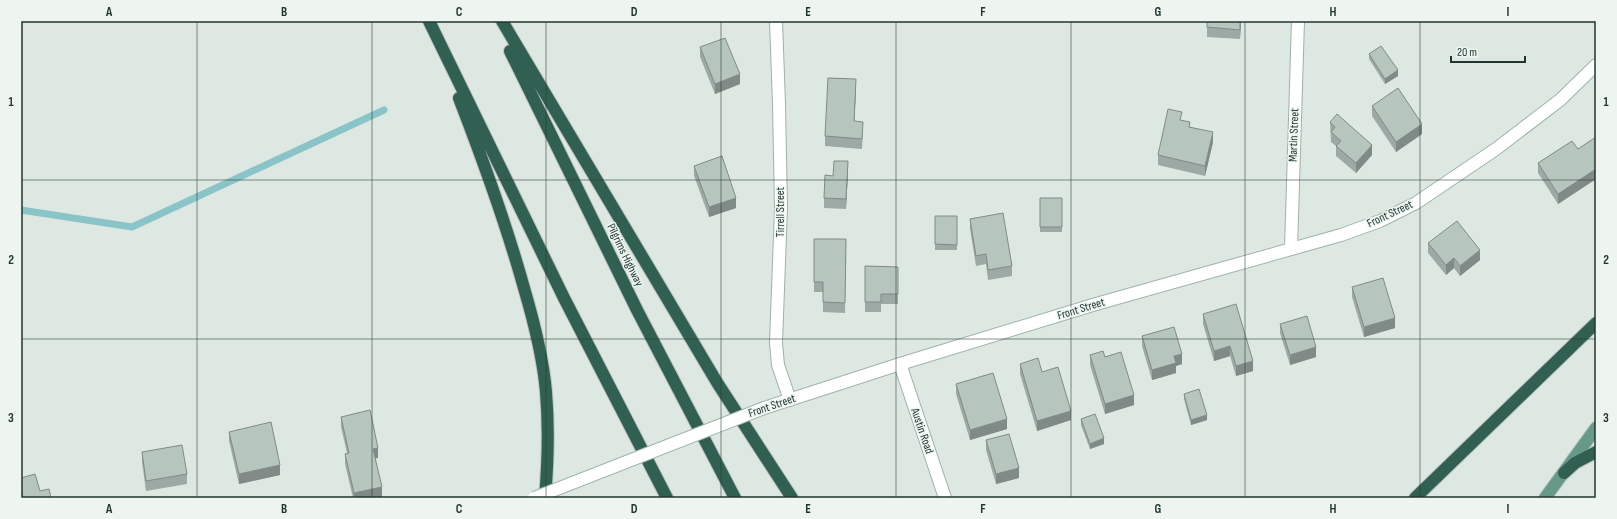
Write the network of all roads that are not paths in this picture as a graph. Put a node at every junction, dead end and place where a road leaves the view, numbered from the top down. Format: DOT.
graph roads {
  1 [pos="428,21"];
  2 [pos="496,21"];
  3 [pos="502,21"];
  4 [pos="776,21"];
  5 [pos="1298,21"];
  6 [pos="1596,65"];
  7 [pos="1292,248"];
  8 [pos="1596,323"];
  9 [pos="900,364"];
  10 [pos="790,400"];
  11 [pos="1596,428"];
  12 [pos="1596,452"];
  13 [pos="1564,473"];
  14 [pos="534,498"];
  15 [pos="545,498"];
  16 [pos="667,498"];
  17 [pos="735,498"];
  18 [pos="792,498"];
  19 [pos="945,498"];
  20 [pos="1415,498"];
  21 [pos="1545,498"];
  1 -- 15 [label="highway"];
  1 -- 16 [label="highway"];
  2 -- 17 [label="highway, Pilgrims Highway"];
  3 -- 18 [label="highway"];
  4 -- 10 [label="street, Tirrell Street"];
  5 -- 7 [label="street, Martin Street"];
  6 -- 7 [label="street, Front Street"];
  7 -- 9 [label="street, Front Street"];
  8 -- 20 [label="highway"];
  9 -- 10 [label="street, Front Street"];
  9 -- 19 [label="street, Austin Road"];
  10 -- 14 [label="street, Front Street, bridge"];
  11 -- 13 [label="main road"];
  12 -- 13 [label="highway"];
  13 -- 21 [label="main road"];
}
